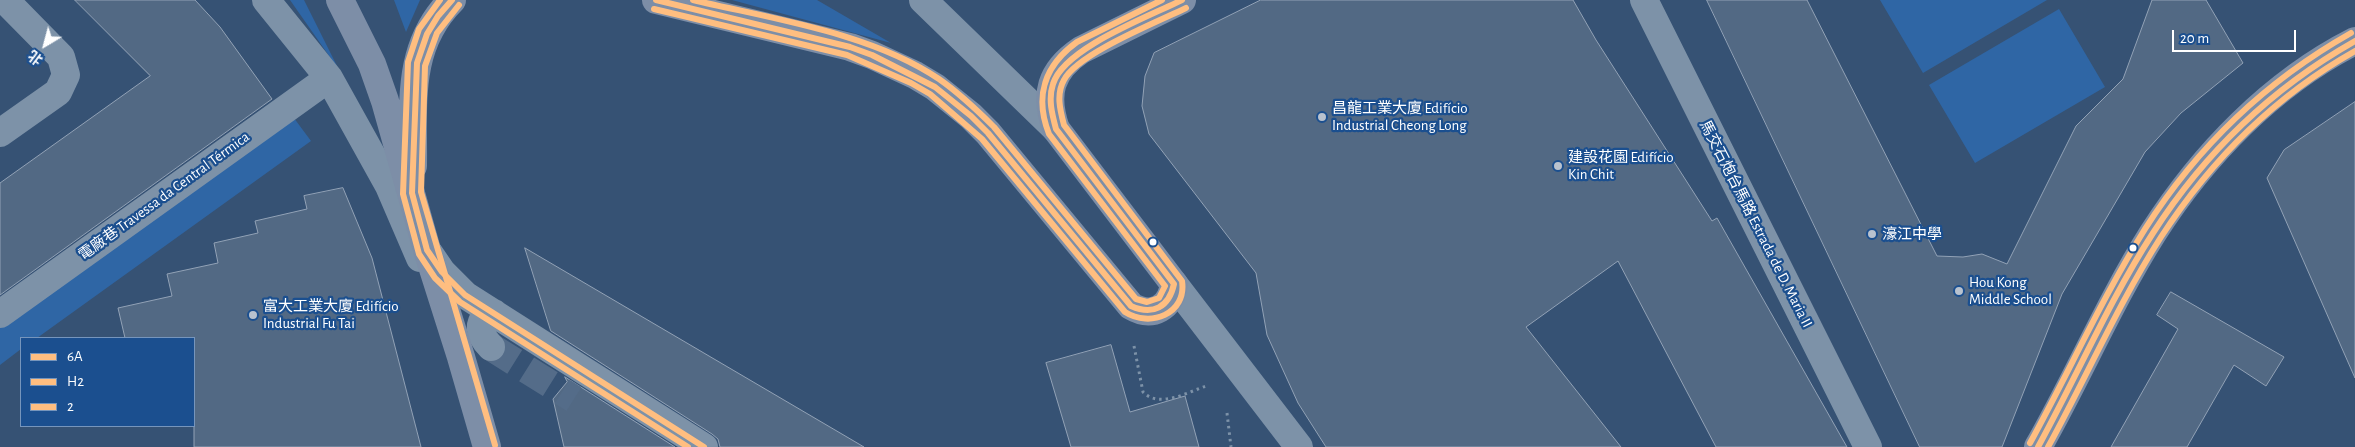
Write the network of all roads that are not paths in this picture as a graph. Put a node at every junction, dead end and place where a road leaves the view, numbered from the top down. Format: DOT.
graph roads {
  1 [pos="4,0"];
  2 [pos="266,0"];
  3 [pos="340,0"];
  4 [pos="452,0"];
  5 [pos="656,0"];
  6 [pos="924,0"];
  7 [pos="1182,0"];
  8 [pos="1644,0"];
  9 [pos="2355,42"];
  10 [pos="329,78"];
  11 [pos="1056,128"];
  12 [pos="0,133"];
  13 [pos="412,193"];
  14 [pos="427,250"];
  15 [pos="1174,284"];
  16 [pos="494,313"];
  17 [pos="0,314"];
  18 [pos="492,346"];
  19 [pos="462,357"];
  20 [pos="487,447"];
  21 [pos="704,447"];
  22 [pos="1299,447"];
  23 [pos="1868,447"];
  24 [pos="2038,447"];
  1 -- 12 [label="street"];
  2 -- 10 [label="street"];
  3 -- 13 [label="main road"];
  4 -- 13 [label="main road"];
  5 -- 15 [label="main road"];
  6 -- 11 [label="street"];
  7 -- 11 [label="main road"];
  8 -- 23 [label="street, 馬交石炮台馬路 Estrada de D. Maria II"];
  9 -- 24 [label="main road"];
  10 -- 17 [label="street, 電廠巷 Travessa da Central Térmica"];
  10 -- 19 [label="street"];
  11 -- 15 [label="main road"];
  13 -- 14 [label="main road"];
  14 -- 16 [label="street"];
  14 -- 19 [label="main road"];
  15 -- 22 [label="street"];
  16 -- 18 [label="street"];
  16 -- 21 [label="street"];
  19 -- 20 [label="main road"];
}
